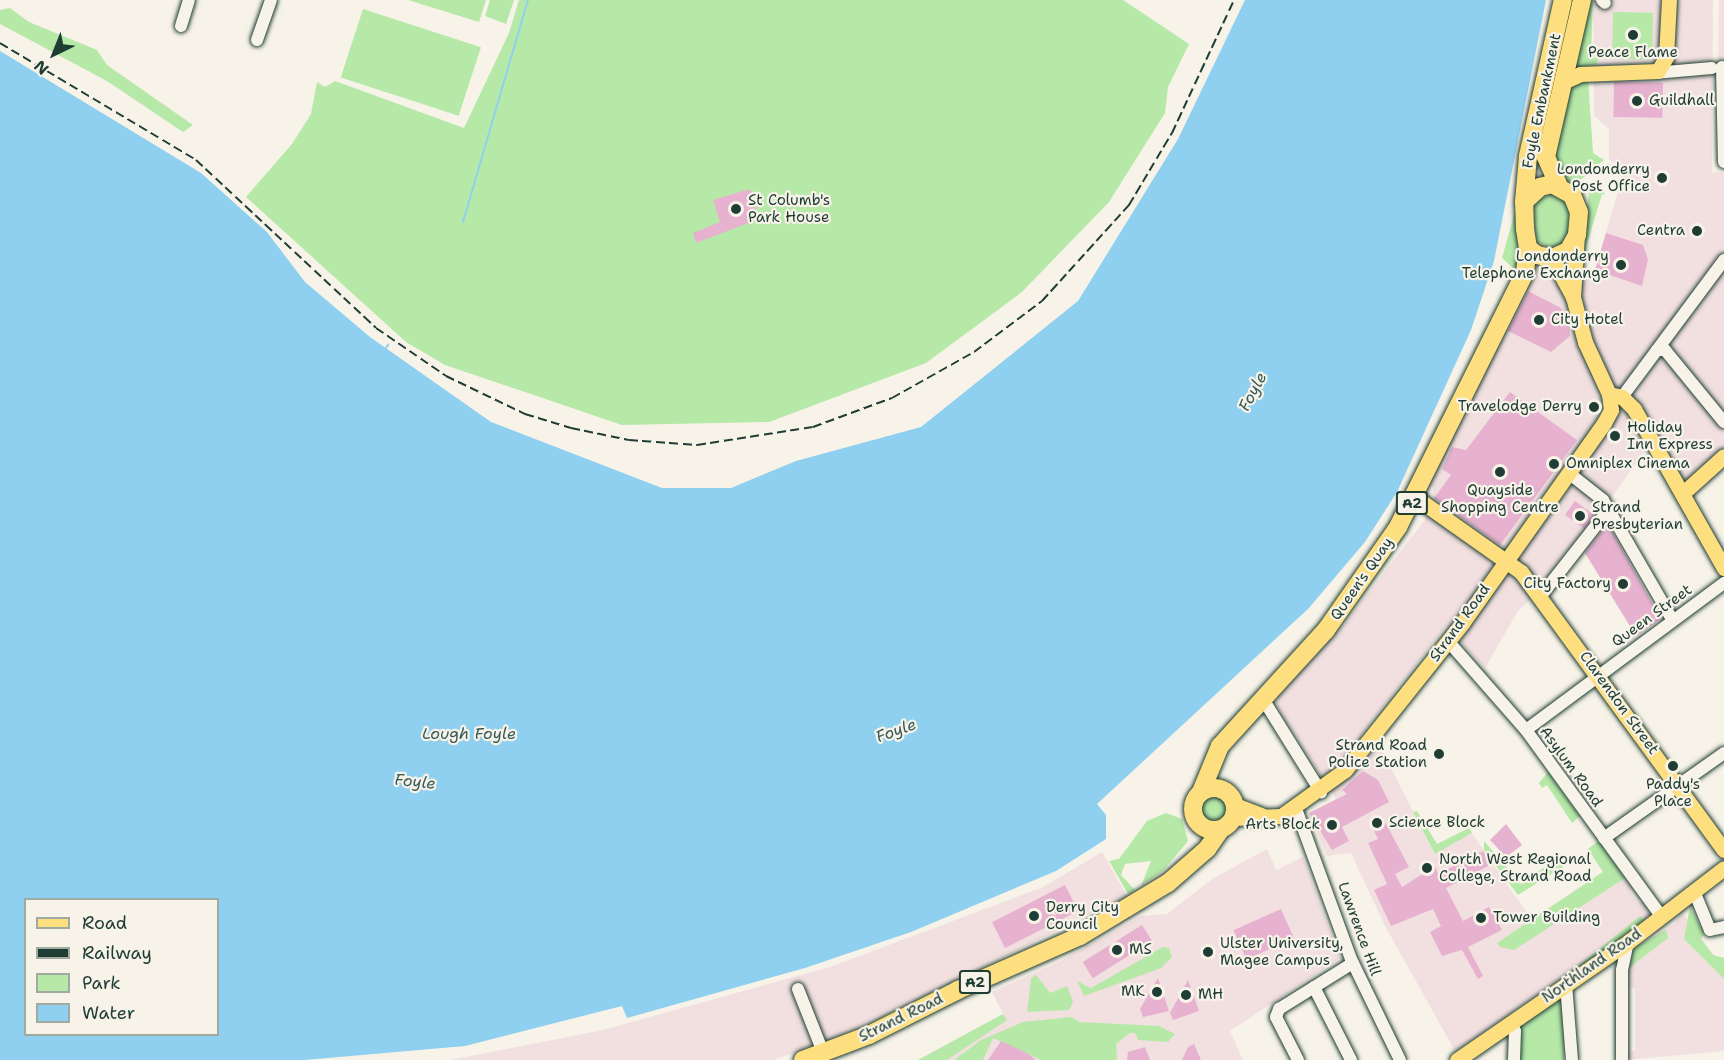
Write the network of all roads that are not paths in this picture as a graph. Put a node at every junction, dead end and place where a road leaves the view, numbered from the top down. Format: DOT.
graph roads {
  1 [pos="189,0"];
  2 [pos="271,0"];
  3 [pos="1563,0"];
  4 [pos="1582,0"];
  5 [pos="1669,0"];
  6 [pos="181,26"];
  7 [pos="257,40"];
  8 [pos="1666,57"];
  9 [pos="1719,67"];
  10 [pos="1654,73"];
  11 [pos="1678,73"];
  12 [pos="1580,74"];
  13 [pos="1561,83"];
  14 [pos="1555,104"];
  15 [pos="1724,162"];
  16 [pos="1558,184"];
  17 [pos="1524,202"];
  18 [pos="1577,235"];
  19 [pos="1528,248"];
  20 [pos="1549,258"];
  21 [pos="1724,260"];
  22 [pos="1525,272"];
  23 [pos="1573,297"];
  24 [pos="1657,350"];
  25 [pos="1615,396"];
  26 [pos="1634,409"];
  27 [pos="1611,410"];
  28 [pos="1724,422"];
  29 [pos="1724,456"];
  30 [pos="1570,474"];
  31 [pos="1683,493"];
  32 [pos="1415,497"];
  33 [pos="1609,509"];
  34 [pos="1507,561"];
  35 [pos="1724,568"];
  36 [pos="1724,583"];
  37 [pos="1540,597"];
  38 [pos="1672,620"];
  39 [pos="1448,641"];
  40 [pos="1598,675"];
  41 [pos="1263,699"];
  42 [pos="1526,730"];
  43 [pos="1231,735"];
  44 [pos="1724,753"];
  45 [pos="1678,785"];
  46 [pos="1201,792"];
  47 [pos="1321,792"];
  48 [pos="1295,806"];
  49 [pos="1229,811"];
  50 [pos="1198,823"];
  51 [pos="1604,838"];
  52 [pos="1724,850"];
  53 [pos="1186,868"];
  54 [pos="1724,868"];
  55 [pos="1694,891"];
  56 [pos="1662,917"];
  57 [pos="1724,927"];
  58 [pos="1628,942"];
  59 [pos="1353,963"];
  60 [pos="1566,984"];
  61 [pos="1314,987"];
  62 [pos="798,989"];
  63 [pos="1510,1023"];
  64 [pos="823,1053"];
  65 [pos="802,1060"];
  66 [pos="1298,1060"];
  67 [pos="1351,1060"];
  68 [pos="1400,1060"];
  69 [pos="1457,1060"];
  70 [pos="1514,1060"];
  71 [pos="1572,1060"];
  72 [pos="1622,1060"];
  1 -- 6 [label="street"];
  2 -- 7 [label="street"];
  3 -- 17 [label="highway, Foyle Embankment / A2"];
  4 -- 13 [label="highway, Foyle Embankment"];
  5 -- 8 [label="main road"];
  8 -- 10 [label="main road"];
  8 -- 11 [label="street"];
  9 -- 11 [label="street"];
  9 -- 15 [label="street"];
  10 -- 11 [label="street"];
  10 -- 12 [label="main road"];
  12 -- 13 [label="main road"];
  12 -- 14 [label="main road"];
  13 -- 14 [label="highway, Foyle Embankment"];
  14 -- 16 [label="highway, Foyle Embankment"];
  16 -- 17 [label="highway"];
  16 -- 18 [label="highway"];
  17 -- 19 [label="highway, A2"];
  18 -- 20 [label="highway, A2"];
  18 -- 23 [label="main road"];
  19 -- 20 [label="highway"];
  19 -- 22 [label="highway, Queen's Quay / A2"];
  20 -- 22 [label="highway, Queen's Quay / A2"];
  20 -- 23 [label="main road"];
  21 -- 24 [label="street"];
  22 -- 32 [label="highway, Queen's Quay / A2"];
  23 -- 25 [label="main road"];
  24 -- 25 [label="street"];
  24 -- 28 [label="street"];
  25 -- 26 [label="main road"];
  25 -- 27 [label="main road"];
  26 -- 27 [label="main road"];
  26 -- 31 [label="main road"];
  27 -- 30 [label="main road, Strand Road"];
  29 -- 31 [label="main road"];
  30 -- 33 [label="street"];
  30 -- 34 [label="main road, Strand Road"];
  31 -- 35 [label="main road"];
  32 -- 34 [label="main road, Clarendon Street"];
  32 -- 41 [label="highway, Queen's Quay / A2"];
  33 -- 37 [label="street"];
  33 -- 38 [label="street"];
  34 -- 37 [label="main road, Clarendon Street"];
  34 -- 39 [label="main road, Strand Road"];
  36 -- 38 [label="street, Queen Street"];
  37 -- 40 [label="main road, Clarendon Street"];
  38 -- 40 [label="street, Queen Street"];
  39 -- 42 [label="street, Asylum Road"];
  39 -- 47 [label="main road, Strand Road"];
  40 -- 42 [label="street, Queen Street"];
  40 -- 45 [label="main road, Clarendon Street"];
  41 -- 43 [label="highway, Queen's Quay / A2"];
  41 -- 47 [label="street"];
  42 -- 51 [label="street, Asylum Road"];
  43 -- 46 [label="highway, Queen's Quay / A2"];
  43 -- 49 [label="highway, Queen's Quay / A2"];
  44 -- 45 [label="street"];
  45 -- 51 [label="street"];
  45 -- 52 [label="main road, Clarendon Street"];
  46 -- 49 [label="highway"];
  46 -- 50 [label="highway, A2"];
  47 -- 48 [label="main road, Strand Road"];
  48 -- 49 [label="main road, Strand Road"];
  48 -- 59 [label="street, Lawrence Hill"];
  49 -- 50 [label="highway"];
  49 -- 53 [label="highway, Strand Road / A2"];
  50 -- 53 [label="highway, A2"];
  51 -- 56 [label="street, Asylum Road"];
  53 -- 64 [label="highway, Strand Road / A2"];
  54 -- 55 [label="main road, Northland Road"];
  55 -- 56 [label="main road, Northland Road"];
  55 -- 57 [label="street"];
  56 -- 58 [label="main road, Northland Road"];
  58 -- 60 [label="main road, Northland Road"];
  58 -- 72 [label="street"];
  59 -- 61 [label="street"];
  59 -- 68 [label="street, Lawrence Hill"];
  60 -- 63 [label="main road, Northland Road"];
  60 -- 71 [label="street"];
  61 -- 66 [label="street"];
  61 -- 67 [label="street"];
  62 -- 64 [label="street"];
  63 -- 69 [label="main road, Northland Road"];
  63 -- 70 [label="street"];
  64 -- 65 [label="highway, Strand Road / A2"];
}
